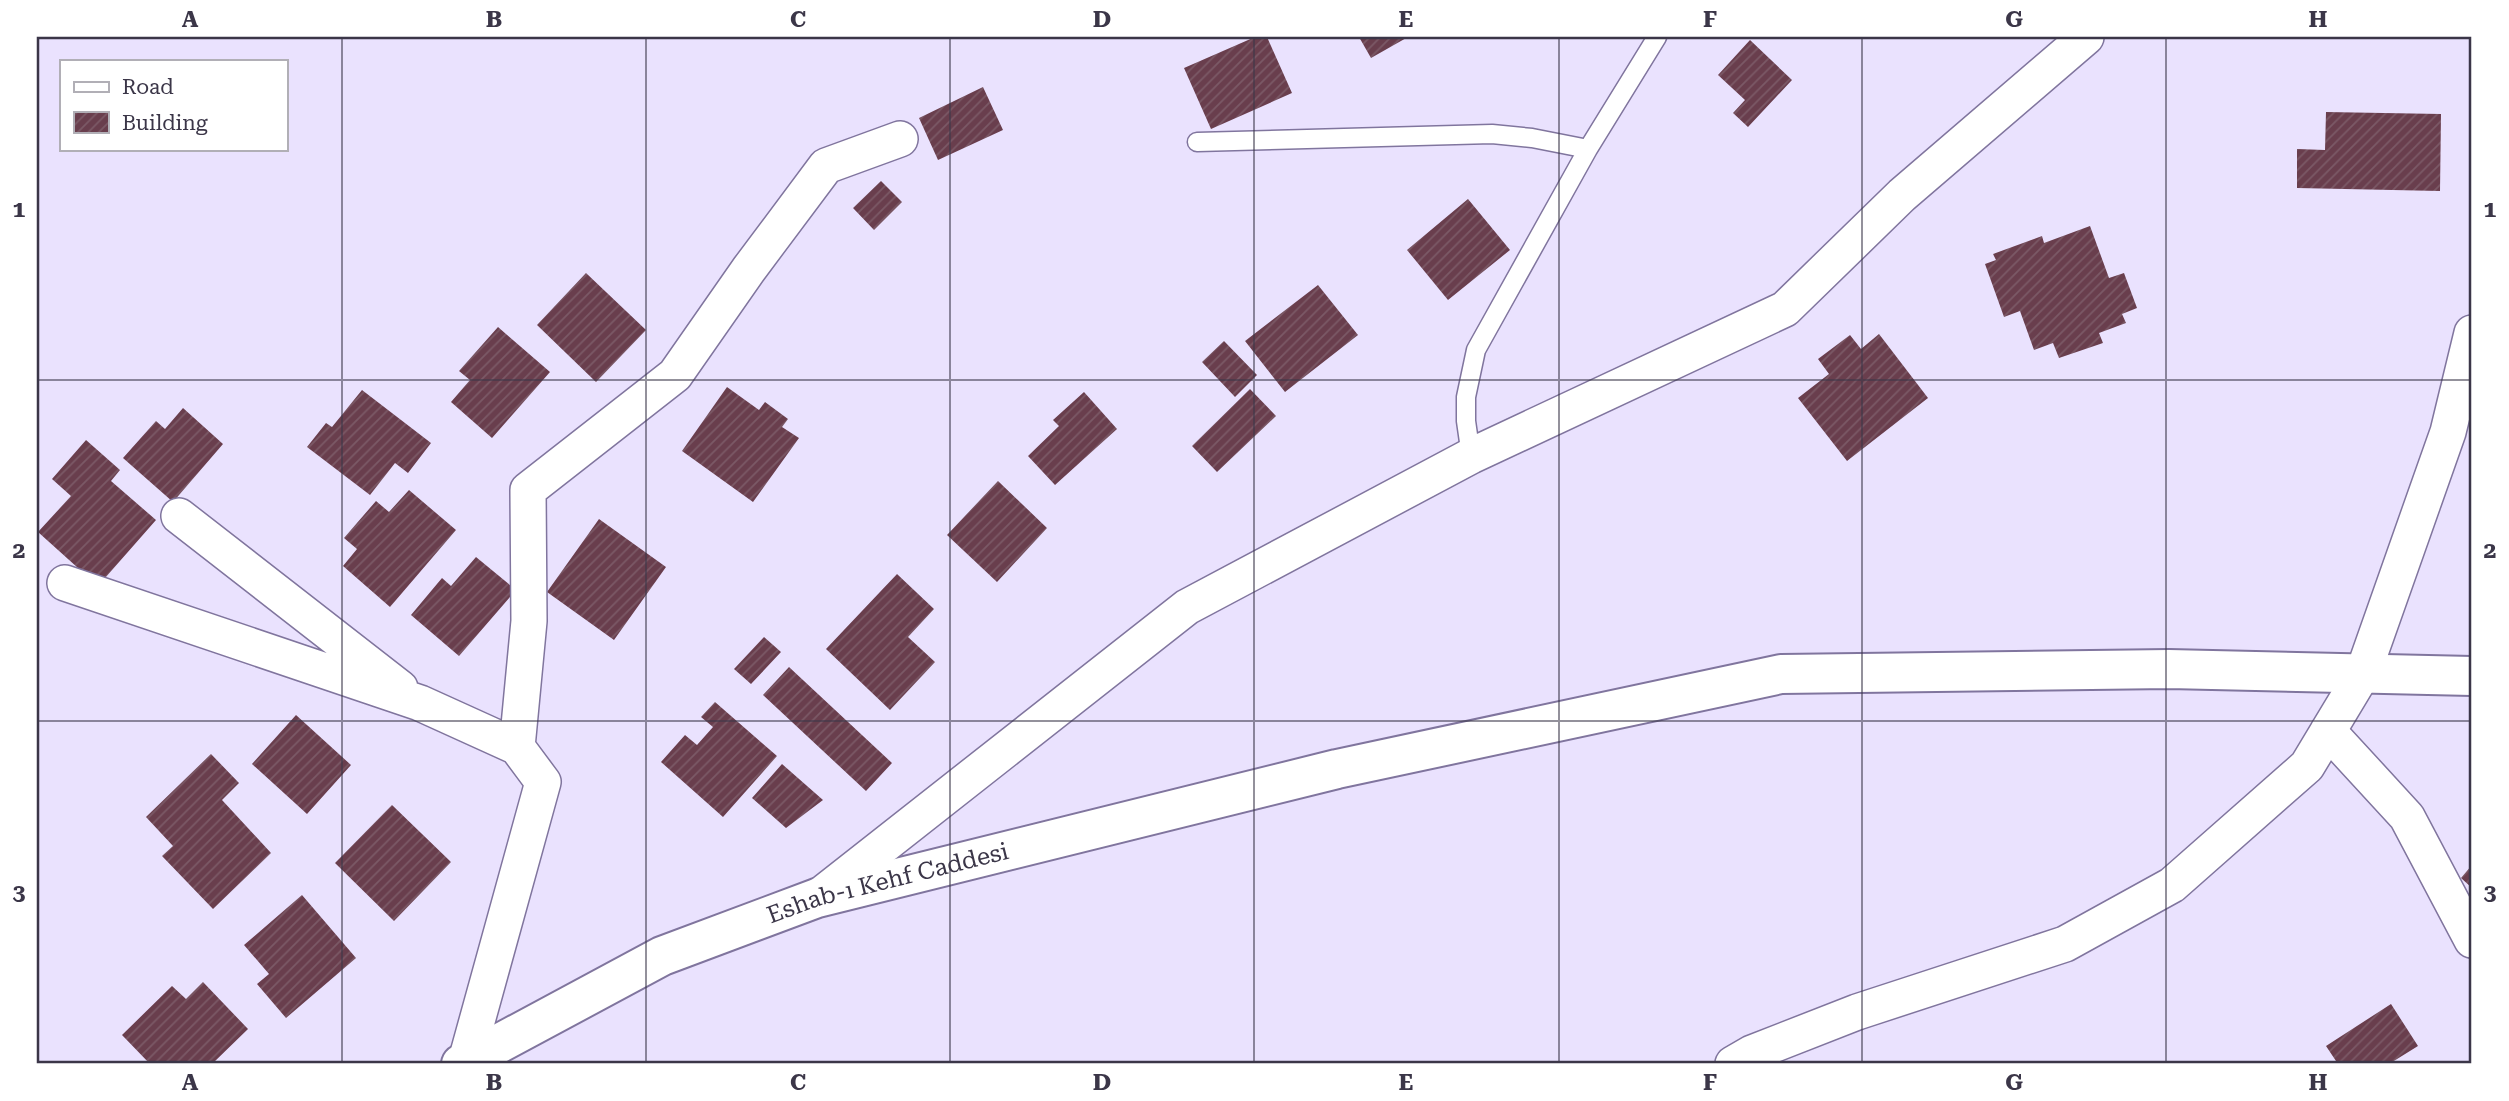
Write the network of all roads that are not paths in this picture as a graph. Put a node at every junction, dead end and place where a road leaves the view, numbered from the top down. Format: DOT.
graph roads {
  1 [pos="1657,37"];
  2 [pos="2086,37"];
  3 [pos="900,139"];
  4 [pos="1197,142"];
  5 [pos="1588,149"];
  6 [pos="2472,333"];
  7 [pos="1471,456"];
  8 [pos="179,516"];
  9 [pos="65,583"];
  10 [pos="2363,673"];
  11 [pos="2472,676"];
  12 [pos="420,703"];
  13 [pos="2328,731"];
  14 [pos="517,747"];
  15 [pos="817,898"];
  16 [pos="2472,940"];
  17 [pos="463,1063"];
  18 [pos="1732,1064"];
  1 -- 5 [label="lane"];
  2 -- 7 [label="street"];
  3 -- 14 [label="street"];
  4 -- 5 [label="lane"];
  5 -- 7 [label="lane"];
  6 -- 10 [label="street"];
  7 -- 15 [label="street"];
  8 -- 12 [label="street"];
  9 -- 12 [label="street"];
  10 -- 11 [label="street, Eshab-ı Kehf Caddesi"];
  10 -- 13 [label="street"];
  10 -- 15 [label="street, Eshab-ı Kehf Caddesi"];
  12 -- 14 [label="street"];
  13 -- 16 [label="street"];
  13 -- 18 [label="street"];
  14 -- 17 [label="street"];
  15 -- 17 [label="street, Eshab-ı Kehf Caddesi"];
}
